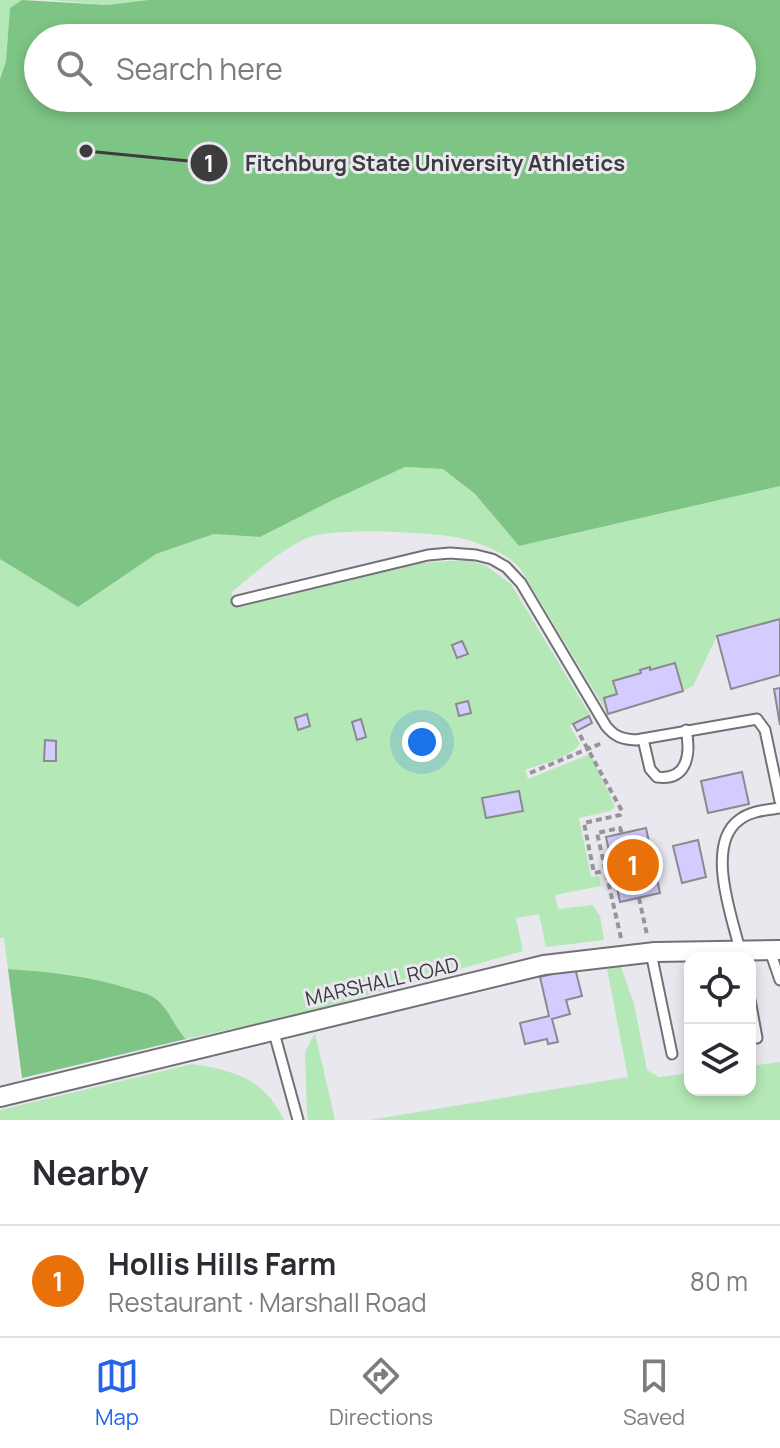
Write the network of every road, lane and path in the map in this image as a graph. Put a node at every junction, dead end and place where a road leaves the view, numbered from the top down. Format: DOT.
graph roads {
  1 [pos="237,601"];
  2 [pos="686,730"];
  3 [pos="580,735"];
  4 [pos="615,736"];
  5 [pos="643,739"];
  6 [pos="588,750"];
  7 [pos="530,773"];
  8 [pos="780,801"];
  9 [pos="780,808"];
  10 [pos="622,834"];
  11 [pos="605,871"];
  12 [pos="639,898"];
  13 [pos="775,951"];
  14 [pos="740,952"];
  15 [pos="651,953"];
  16 [pos="624,955"];
  17 [pos="684,955"];
  18 [pos="780,980"];
  19 [pos="754,1024"];
  20 [pos="273,1029"];
  21 [pos="757,1038"];
  22 [pos="672,1054"];
  23 [pos="0,1097"];
  24 [pos="298,1120"];
  1 -- 4 [label="lane"];
  2 -- 5 [label="lane"];
  2 -- 5 [label="lane"];
  2 -- 8 [label="lane"];
  3 -- 6 [label="path"];
  4 -- 5 [label="lane"];
  4 -- 6 [label="path"];
  6 -- 7 [label="path"];
  6 -- 11 [label="path"];
  9 -- 14 [label="lane"];
  10 -- 11 [label="path"];
  11 -- 16 [label="path"];
  12 -- 15 [label="path"];
  13 -- 18 [label="lane"];
  15 -- 16 [label="street, MARSHALL ROAD"];
  15 -- 17 [label="street, MARSHALL ROAD"];
  15 -- 22 [label="lane"];
  16 -- 20 [label="street, MARSHALL ROAD"];
  19 -- 21 [label="lane"];
  20 -- 23 [label="street, MARSHALL ROAD"];
  20 -- 24 [label="lane"];
}
